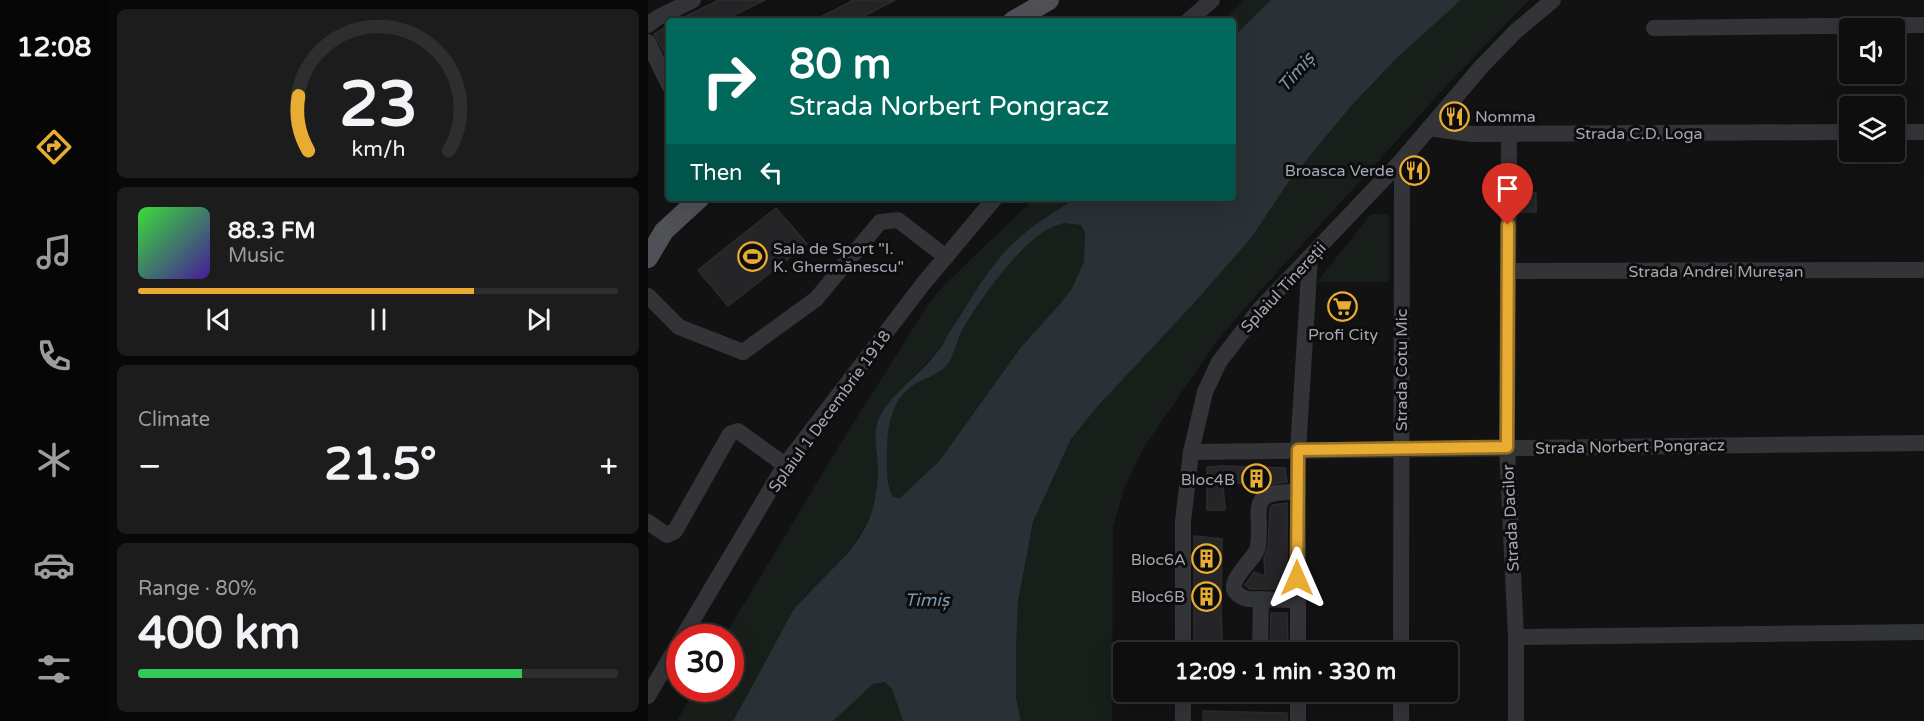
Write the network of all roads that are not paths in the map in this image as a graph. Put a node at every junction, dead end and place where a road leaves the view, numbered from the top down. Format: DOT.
graph roads {
  1 [pos="693,0"];
  2 [pos="1049,0"];
  3 [pos="1212,0"];
  4 [pos="1553,0"];
  5 [pos="1018,18"];
  6 [pos="1191,18"];
  7 [pos="648,25"];
  8 [pos="1924,25"];
  9 [pos="1654,28"];
  10 [pos="648,42"];
  11 [pos="666,79"];
  12 [pos="1429,128"];
  13 [pos="1839,132"];
  14 [pos="1905,132"];
  15 [pos="1924,132"];
  16 [pos="1509,134"];
  17 [pos="1402,160"];
  18 [pos="696,201"];
  19 [pos="993,201"];
  20 [pos="651,247"];
  21 [pos="946,257"];
  22 [pos="1310,257"];
  23 [pos="1924,270"];
  24 [pos="1508,271"];
  25 [pos="648,296"];
  26 [pos="1924,443"];
  27 [pos="1507,447"];
  28 [pos="1401,449"];
  29 [pos="1298,450"];
  30 [pos="1191,452"];
  31 [pos="785,465"];
  32 [pos="1297,492"];
  33 [pos="648,522"];
  34 [pos="1261,599"];
  35 [pos="1297,600"];
  36 [pos="690,624"];
  37 [pos="1924,632"];
  38 [pos="1516,637"];
  39 [pos="1183,642"];
  40 [pos="1260,642"];
  41 [pos="1298,642"];
  42 [pos="1401,642"];
  43 [pos="666,665"];
  44 [pos="648,696"];
  45 [pos="1183,702"];
  46 [pos="1298,702"];
  47 [pos="1401,702"];
  48 [pos="1184,721"];
  49 [pos="1298,721"];
  50 [pos="1401,721"];
  51 [pos="1516,721"];
  1 -- 7 [label="street"];
  2 -- 5 [label="main road"];
  3 -- 6 [label="street"];
  4 -- 12 [label="street, Splaiul Tinereții"];
  8 -- 9 [label="street"];
  10 -- 11 [label="street"];
  12 -- 16 [label="street, Strada C.D. Loga"];
  12 -- 17 [label="street, Splaiul Tinereții"];
  13 -- 16 [label="street, Strada C.D. Loga"];
  14 -- 15 [label="street"];
  16 -- 24 [label="street, Strada Dacilor"];
  17 -- 22 [label="street, Splaiul Tinereții"];
  17 -- 28 [label="street, Strada Cotu Mic"];
  18 -- 20 [label="main road"];
  19 -- 21 [label="street, Splaiul 1 Decembrie 1918"];
  21 -- 25 [label="street"];
  21 -- 31 [label="street, Splaiul 1 Decembrie 1918"];
  22 -- 29 [label="street"];
  22 -- 30 [label="street, Splaiul Tinereții"];
  23 -- 24 [label="street, Strada Andrei Mureșan"];
  24 -- 27 [label="street, Strada Dacilor"];
  26 -- 27 [label="street, Strada Norbert Pongracz"];
  27 -- 28 [label="street, Strada Norbert Pongracz"];
  27 -- 38 [label="street, Strada Dacilor"];
  28 -- 29 [label="street, Strada Norbert Pongracz"];
  28 -- 42 [label="street, Strada Cotu Mic"];
  29 -- 30 [label="street, Strada Norbert Pongracz"];
  29 -- 32 [label="street"];
  30 -- 39 [label="street, Splaiul Tinereții"];
  31 -- 33 [label="street"];
  31 -- 36 [label="street, Splaiul 1 Decembrie 1918"];
  32 -- 34 [label="street"];
  32 -- 35 [label="street"];
  34 -- 35 [label="street"];
  34 -- 40 [label="street"];
  35 -- 41 [label="street"];
  37 -- 38 [label="street"];
  38 -- 51 [label="street, Strada Dacilor"];
  43 -- 44 [label="street"];
  45 -- 48 [label="street"];
  46 -- 49 [label="street"];
  47 -- 50 [label="street"];
}
